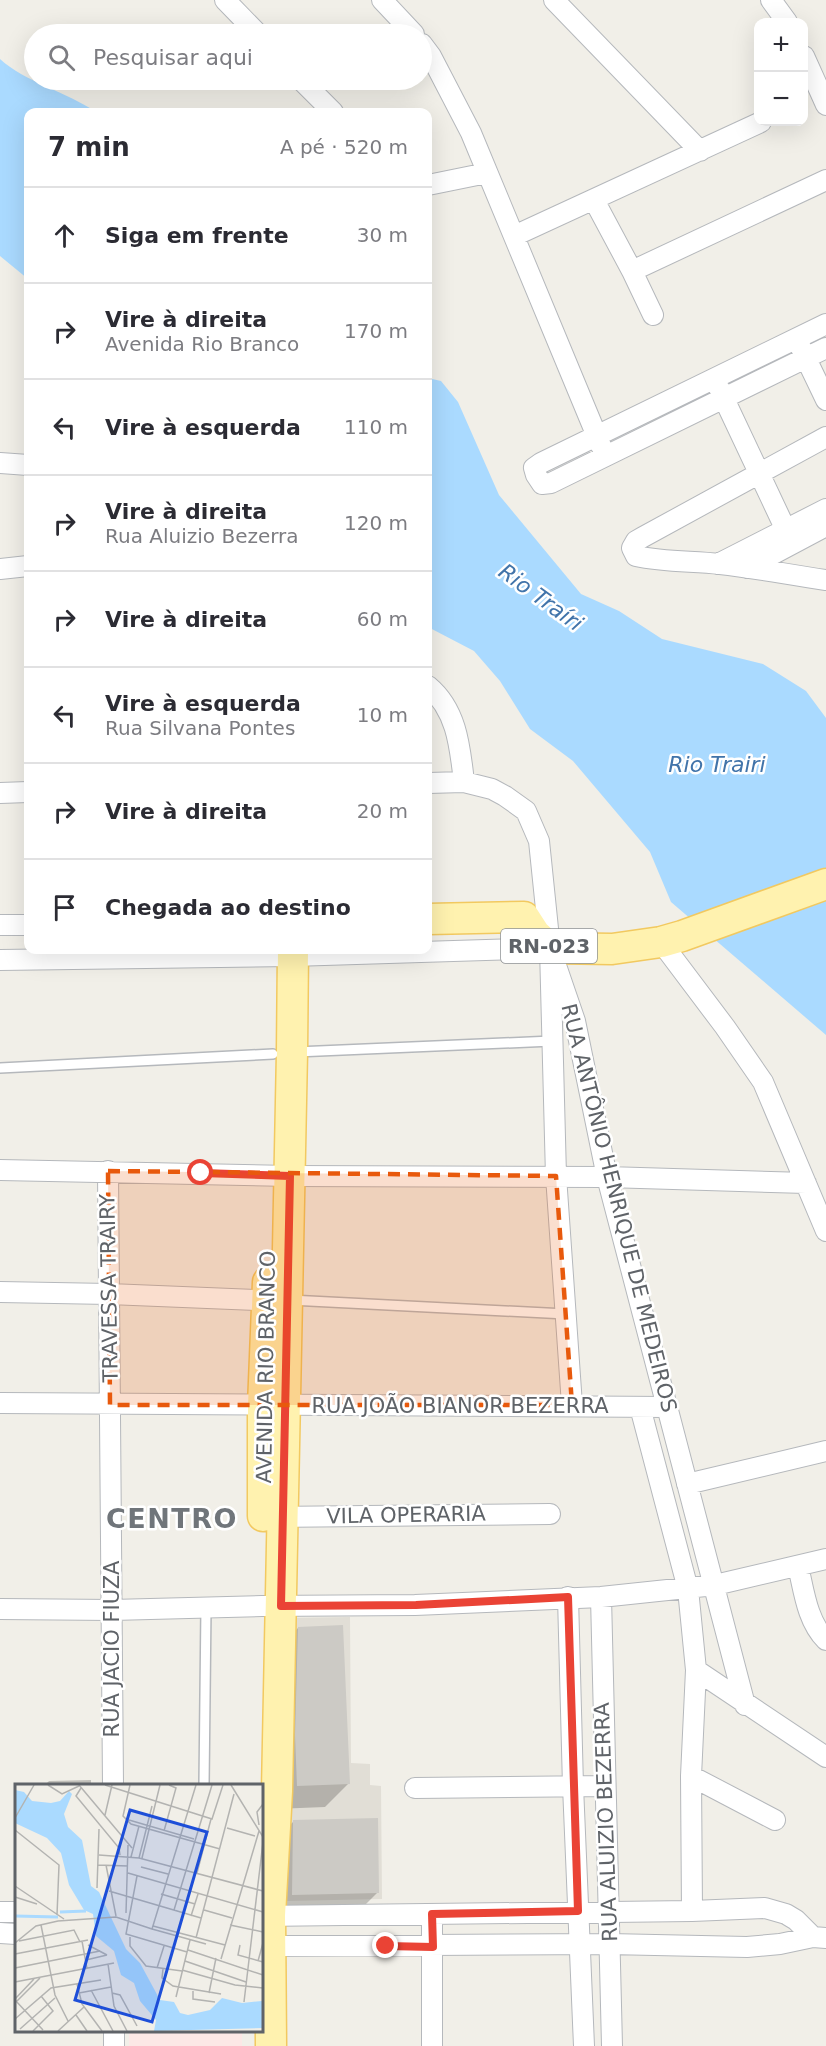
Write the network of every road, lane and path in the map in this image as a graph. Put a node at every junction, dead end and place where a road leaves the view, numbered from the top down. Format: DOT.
graph roads {
  1 [pos="225,0"];
  2 [pos="382,0"];
  3 [pos="554,0"];
  4 [pos="771,0"];
  5 [pos="783,18"];
  6 [pos="248,24"];
  7 [pos="405,24"];
  8 [pos="432,58"];
  9 [pos="809,86"];
  10 [pos="312,90"];
  11 [pos="826,105"];
  12 [pos="329,108"];
  13 [pos="754,125"];
  14 [pos="700,151"];
  15 [pos="487,173"];
  16 [pos="826,180"];
  17 [pos="432,184"];
  18 [pos="594,200"];
  19 [pos="514,236"];
  20 [pos="632,272"];
  21 [pos="652,315"];
  22 [pos="826,324"];
  23 [pos="797,338"];
  24 [pos="826,348"];
  25 [pos="806,358"];
  26 [pos="714,377"];
  27 [pos="724,398"];
  28 [pos="826,400"];
  29 [pos="597,436"];
  30 [pos="826,437"];
  31 [pos="606,457"];
  32 [pos="0,463"];
  33 [pos="24,465"];
  34 [pos="759,475"];
  35 [pos="826,509"];
  36 [pos="826,526"];
  37 [pos="789,536"];
  38 [pos="718,564"];
  39 [pos="24,566"];
  40 [pos="747,568"];
  41 [pos="0,569"];
  42 [pos="826,580"];
  43 [pos="432,690"];
  44 [pos="464,782"];
  45 [pos="432,783"];
  46 [pos="24,792"];
  47 [pos="0,793"];
  48 [pos="826,884"];
  49 [pos="432,919"];
  50 [pos="0,925"];
  51 [pos="24,925"];
  52 [pos="672,939"];
  53 [pos="550,948"];
  54 [pos="432,950"];
  55 [pos="242,954"];
  56 [pos="282,954"];
  57 [pos="0,960"];
  58 [pos="552,1041"];
  59 [pos="283,1053"];
  60 [pos="0,1068"];
  61 [pos="0,1170"];
  62 [pos="108,1171"];
  63 [pos="281,1175"];
  64 [pos="556,1176"];
  65 [pos="607,1177"];
  66 [pos="806,1183"];
  67 [pos="826,1231"];
  68 [pos="0,1292"];
  69 [pos="109,1294"];
  70 [pos="277,1301"];
  71 [pos="566,1314"];
  72 [pos="0,1403"];
  73 [pos="110,1405"];
  74 [pos="572,1405"];
  75 [pos="274,1406"];
  76 [pos="640,1407"];
  77 [pos="667,1407"];
  78 [pos="826,1451"];
  79 [pos="687,1484"];
  80 [pos="550,1514"];
  81 [pos="273,1517"];
  82 [pos="826,1559"];
  83 [pos="798,1566"];
  84 [pos="715,1585"];
  85 [pos="687,1589"];
  86 [pos="568,1597"];
  87 [pos="601,1597"];
  88 [pos="271,1606"];
  89 [pos="206,1607"];
  90 [pos="0,1609"];
  91 [pos="112,1610"];
  92 [pos="826,1640"];
  93 [pos="696,1670"];
  94 [pos="745,1704"];
  95 [pos="826,1757"];
  96 [pos="691,1776"];
  97 [pos="113,1784"];
  98 [pos="204,1784"];
  99 [pos="259,1784"];
  100 [pos="573,1786"];
  101 [pos="605,1786"];
  102 [pos="415,1788"];
  103 [pos="776,1820"];
  104 [pos="578,1911"];
  105 [pos="609,1911"];
  106 [pos="692,1911"];
  107 [pos="432,1914"];
  108 [pos="266,1915"];
  109 [pos="0,1933"];
  110 [pos="15,1934"];
  111 [pos="820,1938"];
  112 [pos="609,1944"];
  113 [pos="579,1945"];
  114 [pos="266,1946"];
  115 [pos="433,1947"];
  116 [pos="271,2046"];
  117 [pos="432,2046"];
  118 [pos="584,2046"];
  119 [pos="612,2046"];
  1 -- 6 [label="street"];
  2 -- 7 [label="street"];
  3 -- 14 [label="street"];
  4 -- 5 [label="street"];
  8 -- 15 [label="street"];
  9 -- 11 [label="street"];
  10 -- 12 [label="street"];
  13 -- 14 [label="street"];
  14 -- 18 [label="street"];
  15 -- 17 [label="street"];
  15 -- 19 [label="street"];
  16 -- 20 [label="street"];
  18 -- 19 [label="street"];
  18 -- 20 [label="street"];
  19 -- 29 [label="street"];
  20 -- 21 [label="street"];
  22 -- 23 [label="street"];
  23 -- 25 [label="street"];
  23 -- 26 [label="street"];
  24 -- 25 [label="street"];
  25 -- 27 [label="street"];
  25 -- 28 [label="street"];
  26 -- 27 [label="street"];
  26 -- 29 [label="street"];
  27 -- 31 [label="street"];
  27 -- 34 [label="street"];
  29 -- 31 [label="street"];
  29 -- 31 [label="street"];
  30 -- 34 [label="street"];
  32 -- 33 [label="street"];
  34 -- 37 [label="street"];
  34 -- 38 [label="street"];
  35 -- 37 [label="street"];
  36 -- 37 [label="street"];
  37 -- 38 [label="street"];
  37 -- 40 [label="street"];
  38 -- 40 [label="street"];
  39 -- 41 [label="street"];
  40 -- 42 [label="street"];
  43 -- 44 [label="street"];
  44 -- 45 [label="street"];
  44 -- 53 [label="street"];
  46 -- 47 [label="street"];
  48 -- 52 [label="main road, RN-023"];
  49 -- 53 [label="main road, RN-023"];
  50 -- 51 [label="street"];
  52 -- 53 [label="main road, RN-023"];
  52 -- 66 [label="street"];
  53 -- 54 [label="street"];
  53 -- 58 [label="street, RUA ANTÔNIO HENRIQUE DE MEDEIROS"];
  53 -- 65 [label="street, RUA ANTÔNIO HENRIQUE DE MEDEIROS"];
  55 -- 57 [label="street"];
  56 -- 59 [label="main road, AVENIDA RIO BRANCO"];
  58 -- 59 [label="lane"];
  58 -- 64 [label="street, RUA ANTÔNIO HENRIQUE DE MEDEIROS"];
  59 -- 60 [label="lane"];
  59 -- 63 [label="main road, AVENIDA RIO BRANCO"];
  61 -- 62 [label="street"];
  62 -- 63 [label="street"];
  62 -- 69 [label="street, TRAVESSA TRAIRY"];
  63 -- 64 [label="street"];
  63 -- 70 [label="main road, AVENIDA RIO BRANCO"];
  64 -- 65 [label="street"];
  64 -- 71 [label="street, RUA ANTÔNIO HENRIQUE DE MEDEIROS"];
  65 -- 66 [label="street"];
  65 -- 77 [label="street, RUA ANTÔNIO HENRIQUE DE MEDEIROS"];
  66 -- 67 [label="street"];
  68 -- 69 [label="street"];
  69 -- 70 [label="street"];
  69 -- 73 [label="street, TRAVESSA TRAIRY"];
  70 -- 71 [label="lane"];
  70 -- 75 [label="main road, AVENIDA RIO BRANCO"];
  71 -- 74 [label="street, RUA ANTÔNIO HENRIQUE DE MEDEIROS"];
  72 -- 73 [label="street, RUA JOÃO BIANOR BEZERRA"];
  73 -- 75 [label="street, RUA JOÃO BIANOR BEZERRA"];
  73 -- 91 [label="street, RUA JACIO FIUZA"];
  74 -- 75 [label="street, RUA JOÃO BIANOR BEZERRA"];
  74 -- 76 [label="street, RUA JOÃO BIANOR BEZERRA"];
  75 -- 81 [label="main road, AVENIDA RIO BRANCO"];
  76 -- 77 [label="street, RUA JOÃO BIANOR BEZERRA"];
  76 -- 85 [label="street, RUA ANTÔNIO HENRIQUE DE MEDEIROS"];
  77 -- 79 [label="street, RUA ANTÔNIO HENRIQUE DE MEDEIROS"];
  78 -- 79 [label="street"];
  79 -- 84 [label="street, RUA ANTÔNIO HENRIQUE DE MEDEIROS"];
  80 -- 81 [label="street, VILA OPERARIA"];
  81 -- 88 [label="main road, AVENIDA RIO BRANCO"];
  82 -- 83 [label="street"];
  83 -- 84 [label="street"];
  83 -- 92 [label="street"];
  84 -- 85 [label="street"];
  84 -- 94 [label="street, RUA ANTÔNIO HENRIQUE DE MEDEIROS"];
  85 -- 87 [label="street"];
  85 -- 93 [label="street, RUA ANTÔNIO HENRIQUE DE MEDEIROS"];
  86 -- 87 [label="street"];
  86 -- 88 [label="street"];
  86 -- 100 [label="street, RUA ALUIZIO BEZERRA"];
  87 -- 101 [label="street, RUA ALUIZIO BEZERRA"];
  88 -- 89 [label="street"];
  88 -- 99 [label="main road, AVENIDA RIO BRANCO"];
  88 -- 108 [label="main road, AVENIDA RIO BRANCO"];
  89 -- 91 [label="street"];
  89 -- 98 [label="lane"];
  90 -- 91 [label="street"];
  91 -- 97 [label="street, RUA JACIO FIUZA"];
  93 -- 94 [label="street"];
  93 -- 96 [label="street, RUA ANTÔNIO HENRIQUE DE MEDEIROS"];
  94 -- 95 [label="street"];
  96 -- 103 [label="street"];
  96 -- 106 [label="street, RUA ANTÔNIO HENRIQUE DE MEDEIROS"];
  100 -- 101 [label="street"];
  100 -- 102 [label="street"];
  100 -- 104 [label="street, RUA ALUIZIO BEZERRA"];
  101 -- 105 [label="street, RUA ALUIZIO BEZERRA"];
  104 -- 105 [label="street"];
  104 -- 107 [label="street"];
  104 -- 113 [label="street, RUA ALUIZIO BEZERRA"];
  105 -- 106 [label="street"];
  105 -- 112 [label="street, RUA ALUIZIO BEZERRA"];
  106 -- 111 [label="street"];
  107 -- 108 [label="street"];
  107 -- 115 [label="street"];
  108 -- 114 [label="main road, AVENIDA RIO BRANCO"];
  109 -- 110 [label="street"];
  111 -- 112 [label="street"];
  112 -- 113 [label="street"];
  112 -- 119 [label="street, RUA ALUIZIO BEZERRA"];
  113 -- 115 [label="street"];
  113 -- 118 [label="street, RUA ALUIZIO BEZERRA"];
  114 -- 115 [label="street"];
  114 -- 116 [label="main road, AVENIDA RIO BRANCO"];
  115 -- 117 [label="street"];
}
